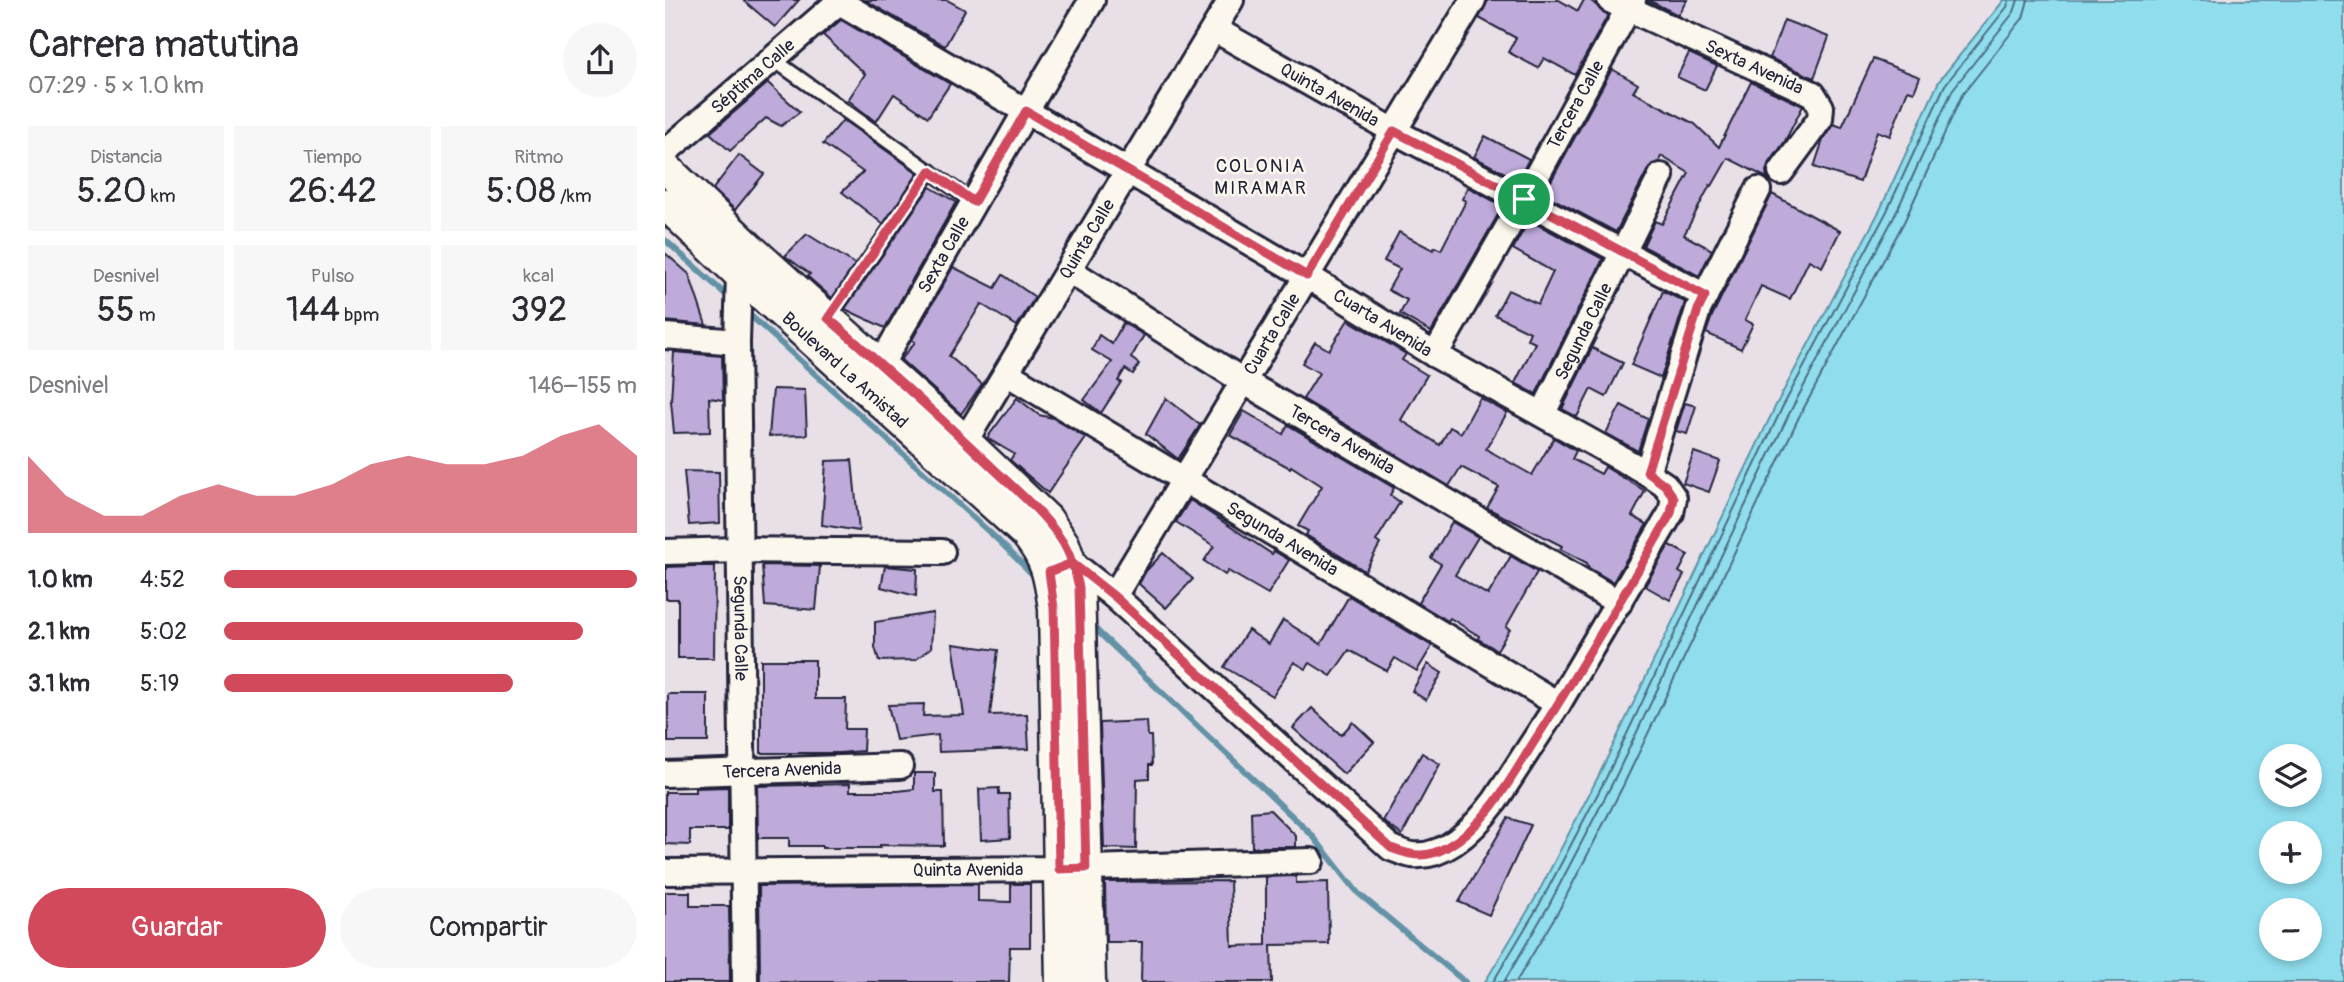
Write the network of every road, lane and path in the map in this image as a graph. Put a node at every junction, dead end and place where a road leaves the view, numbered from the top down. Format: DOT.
graph roads {
  1 [pos="838,0"];
  2 [pos="1092,0"];
  3 [pos="1231,0"];
  4 [pos="1473,0"];
  5 [pos="1624,3"];
  6 [pos="1214,29"];
  7 [pos="773,60"];
  8 [pos="1026,111"];
  9 [pos="1394,131"];
  10 [pos="665,152"];
  11 [pos="665,167"];
  12 [pos="930,171"];
  13 [pos="1127,172"];
  14 [pos="1781,172"];
  15 [pos="1661,176"];
  16 [pos="1758,190"];
  17 [pos="1524,199"];
  18 [pos="974,202"];
  19 [pos="665,204"];
  20 [pos="1623,253"];
  21 [pos="1070,271"];
  22 [pos="739,274"];
  23 [pos="1307,276"];
  24 [pos="1705,296"];
  25 [pos="828,318"];
  26 [pos="665,336"];
  27 [pos="737,342"];
  28 [pos="1435,355"];
  29 [pos="881,365"];
  30 [pos="1008,374"];
  31 [pos="1244,381"];
  32 [pos="1543,413"];
  33 [pos="965,441"];
  34 [pos="1647,472"];
  35 [pos="1185,479"];
  36 [pos="740,550"];
  37 [pos="665,552"];
  38 [pos="942,552"];
  39 [pos="1060,568"];
  40 [pos="1114,596"];
  41 [pos="1619,603"];
  42 [pos="1558,704"];
  43 [pos="900,766"];
  44 [pos="743,772"];
  45 [pos="665,774"];
  46 [pos="1311,861"];
  47 [pos="1072,868"];
  48 [pos="744,871"];
  49 [pos="665,872"];
  50 [pos="745,982"];
  51 [pos="1061,982"];
  52 [pos="1090,982"];
  1 -- 7 [label="street, Séptima Calle"];
  1 -- 8 [label="street, Cuarta Avenida"];
  2 -- 8 [label="street, Sexta Calle"];
  3 -- 6 [label="street, Quinta Calle"];
  4 -- 9 [label="street, Cuarta Calle"];
  5 -- 14 [label="street, Sexta Avenida"];
  5 -- 17 [label="street, Tercera Calle"];
  6 -- 9 [label="street, Quinta Avenida"];
  6 -- 13 [label="street, Quinta Calle"];
  7 -- 10 [label="street, Séptima Calle"];
  7 -- 12 [label="lane"];
  8 -- 13 [label="street, Cuarta Avenida"];
  8 -- 18 [label="street, Sexta Calle"];
  9 -- 17 [label="street, Quinta Avenida"];
  9 -- 23 [label="street, Cuarta Calle"];
  11 -- 25 [label="street, Boulevard La Amistad"];
  12 -- 18 [label="lane"];
  12 -- 25 [label="lane"];
  13 -- 21 [label="street, Quinta Calle"];
  13 -- 23 [label="street, Cuarta Avenida"];
  15 -- 20 [label="street, Segunda Calle"];
  16 -- 24 [label="street"];
  17 -- 20 [label="street, Quinta Avenida"];
  17 -- 28 [label="street, Tercera Calle"];
  18 -- 29 [label="street, Sexta Calle"];
  19 -- 22 [label="street, Boulevard La Amistad"];
  20 -- 24 [label="street, Quinta Avenida"];
  20 -- 32 [label="street, Segunda Calle"];
  21 -- 30 [label="street, Quinta Calle"];
  21 -- 31 [label="street, Tercera Avenida"];
  22 -- 27 [label="street, Segunda Calle"];
  22 -- 39 [label="street, Boulevard La Amistad"];
  23 -- 28 [label="street, Cuarta Avenida"];
  23 -- 31 [label="street, Cuarta Calle"];
  24 -- 34 [label="street"];
  25 -- 29 [label="street, Boulevard La Amistad"];
  26 -- 27 [label="street"];
  27 -- 36 [label="street, Segunda Calle"];
  28 -- 32 [label="street, Cuarta Avenida"];
  29 -- 33 [label="street, Boulevard La Amistad"];
  30 -- 33 [label="street, Quinta Calle"];
  30 -- 35 [label="street, Segunda Avenida"];
  31 -- 35 [label="street, Cuarta Calle"];
  31 -- 41 [label="street, Tercera Avenida"];
  32 -- 34 [label="street, Cuarta Avenida"];
  33 -- 39 [label="street, Boulevard La Amistad"];
  34 -- 41 [label="street, Cuarta Avenida"];
  35 -- 40 [label="street, Cuarta Calle"];
  35 -- 42 [label="street, Segunda Avenida"];
  36 -- 37 [label="street"];
  36 -- 38 [label="street"];
  36 -- 44 [label="street, Segunda Calle"];
  39 -- 40 [label="street"];
  39 -- 47 [label="street"];
  40 -- 42 [label="street"];
  41 -- 42 [label="street"];
  43 -- 44 [label="street, Tercera Avenida"];
  44 -- 45 [label="street, Tercera Avenida"];
  44 -- 48 [label="street, Segunda Calle"];
  46 -- 47 [label="street, Quinta Avenida"];
  47 -- 48 [label="street, Quinta Avenida"];
  47 -- 51 [label="street"];
  47 -- 52 [label="street"];
  48 -- 49 [label="street, Quinta Avenida"];
  48 -- 50 [label="street, Segunda Calle"];
}
